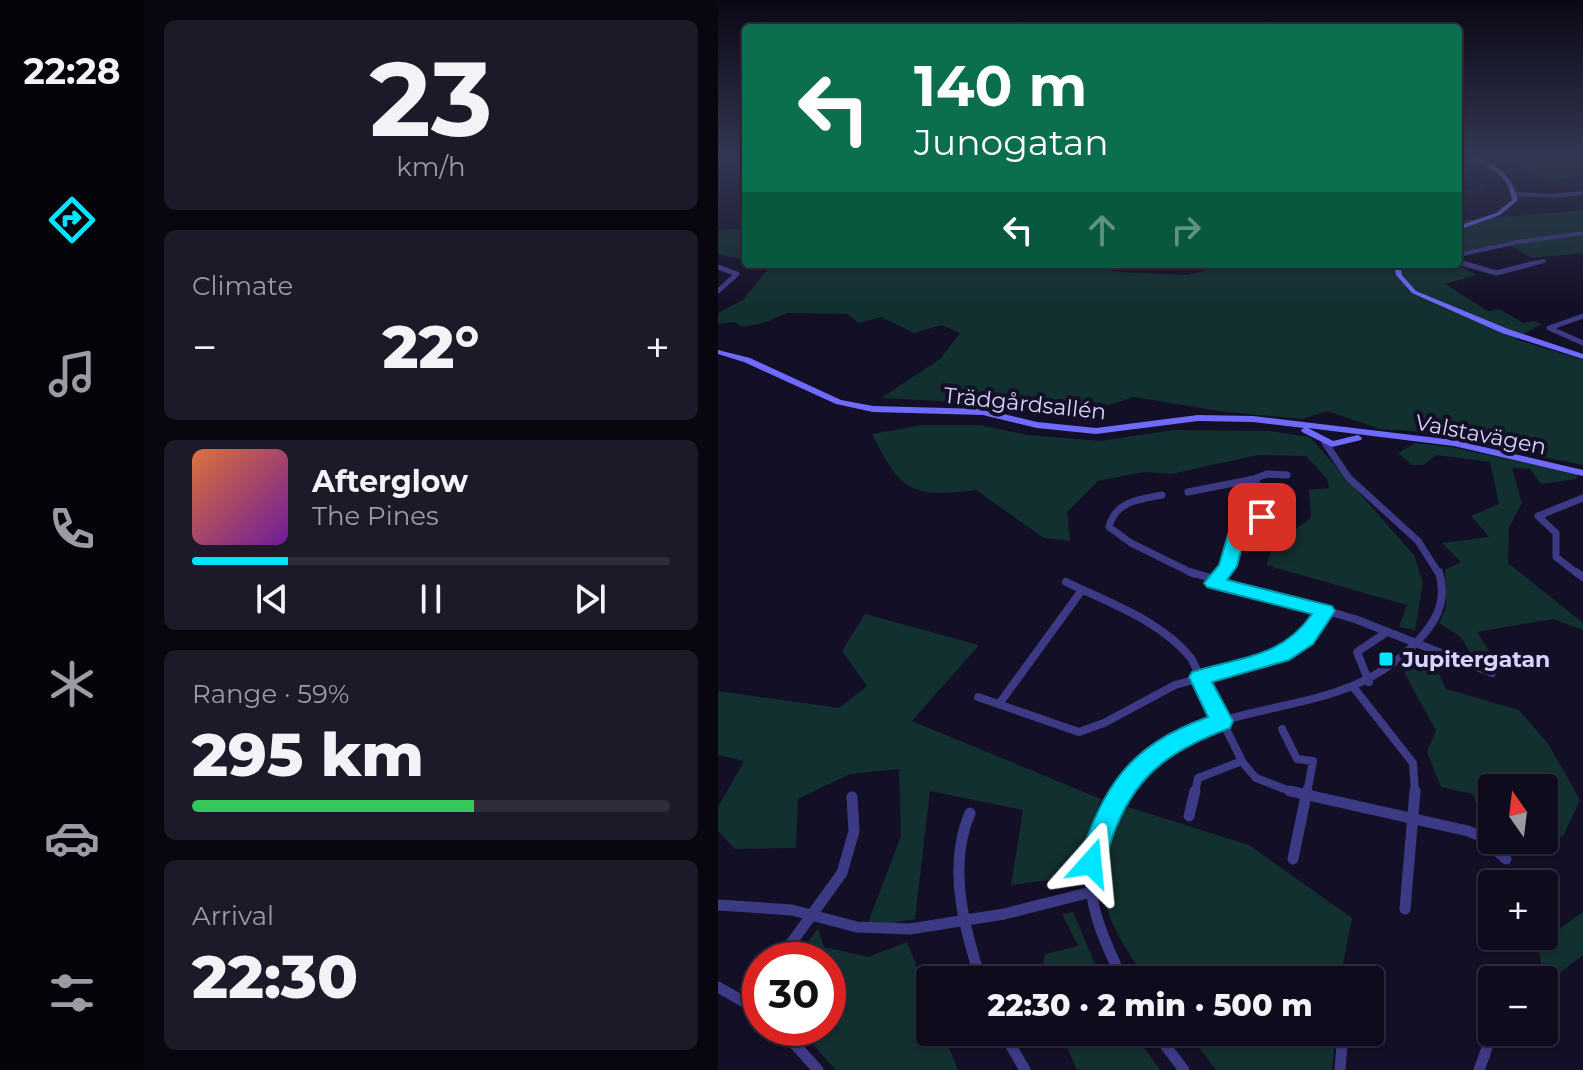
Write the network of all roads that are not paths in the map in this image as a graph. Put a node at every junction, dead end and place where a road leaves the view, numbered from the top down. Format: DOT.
graph roads {
  1 [pos="1507,207"];
  2 [pos="1462,226"];
  3 [pos="1583,233"];
  4 [pos="1462,254"];
  5 [pos="1544,261"];
  6 [pos="1462,263"];
  7 [pos="718,267"];
  8 [pos="1398,268"];
  9 [pos="718,291"];
  10 [pos="1583,316"];
  11 [pos="1583,343"];
  12 [pos="718,352"];
  13 [pos="1582,355"];
  14 [pos="1321,436"];
  15 [pos="1343,438"];
  16 [pos="1337,461"];
  17 [pos="1583,473"];
  18 [pos="1287,475"];
  19 [pos="1254,479"];
  20 [pos="1188,492"];
  21 [pos="1162,495"];
  22 [pos="1583,498"];
  23 [pos="1574,502"];
  24 [pos="1583,508"];
  25 [pos="1583,577"];
  26 [pos="1066,582"];
  27 [pos="1214,583"];
  28 [pos="1082,590"];
  29 [pos="1325,611"];
  30 [pos="1387,632"];
  31 [pos="1418,644"];
  32 [pos="1492,673"];
  33 [pos="1199,677"];
  34 [pos="1369,682"];
  35 [pos="1354,688"];
  36 [pos="978,697"];
  37 [pos="999,704"];
  38 [pos="1222,721"];
  39 [pos="1282,729"];
  40 [pos="1242,761"];
  41 [pos="1304,796"];
  42 [pos="852,797"];
  43 [pos="970,813"];
  44 [pos="1189,816"];
  45 [pos="1412,818"];
  46 [pos="1293,859"];
  47 [pos="1506,859"];
  48 [pos="1087,893"];
  49 [pos="718,905"];
  50 [pos="1405,909"];
  51 [pos="813,915"];
  52 [pos="962,921"];
  53 [pos="793,942"];
  54 [pos="976,966"];
  55 [pos="1116,966"];
  56 [pos="718,987"];
  57 [pos="742,1000"];
  58 [pos="796,1046"];
  59 [pos="1011,1046"];
  60 [pos="1166,1046"];
  61 [pos="1342,1046"];
  62 [pos="1487,1048"];
  63 [pos="818,1070"];
  64 [pos="1025,1070"];
  65 [pos="1184,1070"];
  66 [pos="1340,1070"];
  67 [pos="1479,1070"];
  1 -- 2 [label="street"];
  3 -- 4 [label="street"];
  5 -- 6 [label="street"];
  7 -- 9 [label="street"];
  8 -- 13 [label="street"];
  10 -- 11 [label="street"];
  12 -- 14 [label="street, Trädgårdsallén"];
  14 -- 15 [label="street, Valstavägen"];
  14 -- 15 [label="street, Valstavägen"];
  14 -- 16 [label="street"];
  15 -- 16 [label="street"];
  15 -- 17 [label="street, Valstavägen"];
  16 -- 31 [label="street"];
  18 -- 19 [label="street"];
  19 -- 20 [label="street"];
  19 -- 27 [label="street"];
  21 -- 27 [label="street"];
  22 -- 23 [label="street"];
  23 -- 24 [label="street"];
  23 -- 25 [label="street"];
  26 -- 28 [label="street"];
  27 -- 29 [label="street"];
  28 -- 33 [label="street"];
  28 -- 37 [label="street"];
  29 -- 30 [label="street"];
  29 -- 33 [label="street"];
  30 -- 31 [label="street"];
  30 -- 34 [label="street"];
  31 -- 32 [label="street"];
  31 -- 34 [label="street"];
  33 -- 37 [label="street"];
  33 -- 38 [label="street"];
  34 -- 35 [label="street"];
  35 -- 38 [label="street"];
  35 -- 45 [label="street"];
  36 -- 37 [label="street"];
  38 -- 40 [label="street"];
  38 -- 48 [label="street"];
  39 -- 41 [label="street"];
  40 -- 41 [label="street"];
  40 -- 44 [label="street"];
  41 -- 45 [label="street"];
  41 -- 46 [label="street"];
  42 -- 51 [label="street"];
  43 -- 52 [label="street"];
  45 -- 47 [label="street"];
  45 -- 50 [label="street"];
  48 -- 52 [label="street"];
  48 -- 55 [label="street"];
  49 -- 51 [label="street"];
  51 -- 52 [label="street"];
  51 -- 53 [label="street"];
  52 -- 54 [label="street"];
  56 -- 57 [label="street"];
  58 -- 63 [label="street"];
  59 -- 64 [label="street"];
  60 -- 65 [label="street"];
  61 -- 66 [label="street"];
  62 -- 67 [label="street"];
}
